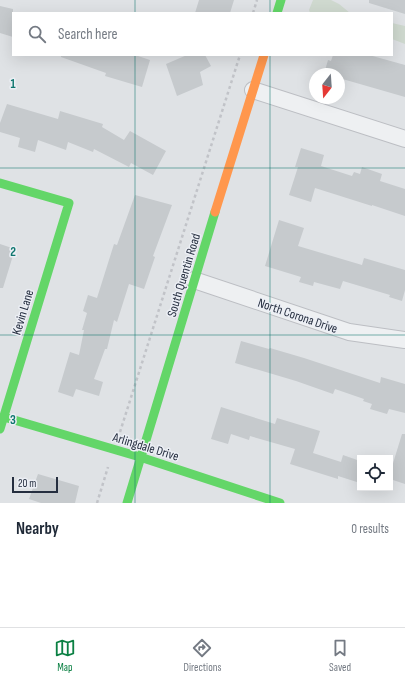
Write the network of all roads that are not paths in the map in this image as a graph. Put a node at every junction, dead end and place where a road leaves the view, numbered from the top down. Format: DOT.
graph roads {
  1 [pos="281,0"];
  2 [pos="277,12"];
  3 [pos="264,56"];
  4 [pos="253,90"];
  5 [pos="405,139"];
  6 [pos="0,183"];
  7 [pos="194,280"];
  8 [pos="405,340"];
  9 [pos="4,417"];
  10 [pos="0,429"];
  11 [pos="140,457"];
  12 [pos="127,503"];
  13 [pos="280,503"];
  1 -- 2 [label="street"];
  3 -- 4 [label="street, South Quentin Road"];
  4 -- 5 [label="street"];
  4 -- 7 [label="street, South Quentin Road"];
  6 -- 9 [label="street, Kevin Lane"];
  7 -- 8 [label="street, North Corona Drive"];
  7 -- 11 [label="street, South Quentin Road"];
  9 -- 10 [label="street, Kevin Lane"];
  9 -- 11 [label="street, Arlingdale Drive"];
  11 -- 12 [label="street, South Quentin Road"];
  11 -- 13 [label="street, Arlingdale Drive"];
}
